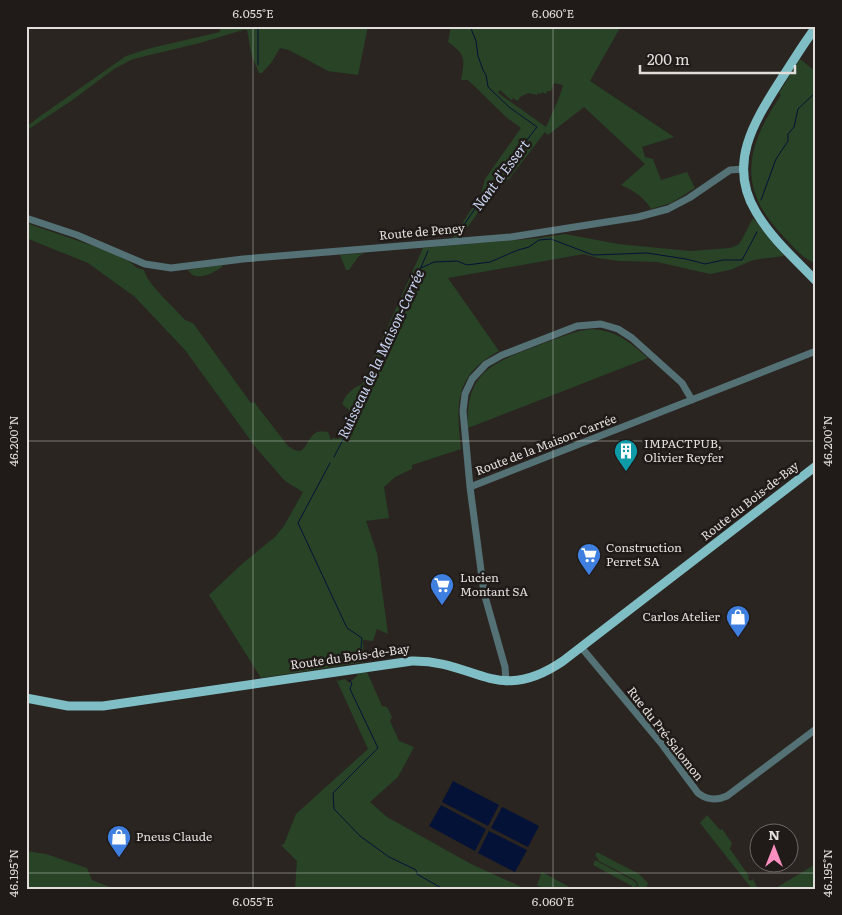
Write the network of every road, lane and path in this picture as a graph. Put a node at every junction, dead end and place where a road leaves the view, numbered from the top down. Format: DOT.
graph roads {
  1 [pos="816,27"];
  2 [pos="744,169"];
  3 [pos="26,218"];
  4 [pos="816,281"];
  5 [pos="816,351"];
  6 [pos="692,400"];
  7 [pos="815,468"];
  8 [pos="470,487"];
  9 [pos="581,647"];
  10 [pos="506,682"];
  11 [pos="26,698"];
  12 [pos="816,729"];
  1 -- 2 [label="main road"];
  2 -- 3 [label="street, Route de Peney"];
  2 -- 4 [label="main road"];
  5 -- 6 [label="street, Route de la Maison-Carrée"];
  6 -- 8 [label="street, Route de la Maison-Carrée"];
  6 -- 8 [label="street"];
  7 -- 9 [label="main road, Route du Bois-de-Bay"];
  8 -- 10 [label="street, Route de la Maison-Carrée"];
  9 -- 10 [label="main road, Route du Bois-de-Bay"];
  9 -- 12 [label="street, Rue du Pré-Salomon"];
  10 -- 11 [label="main road, Route du Bois-de-Bay"];
}
